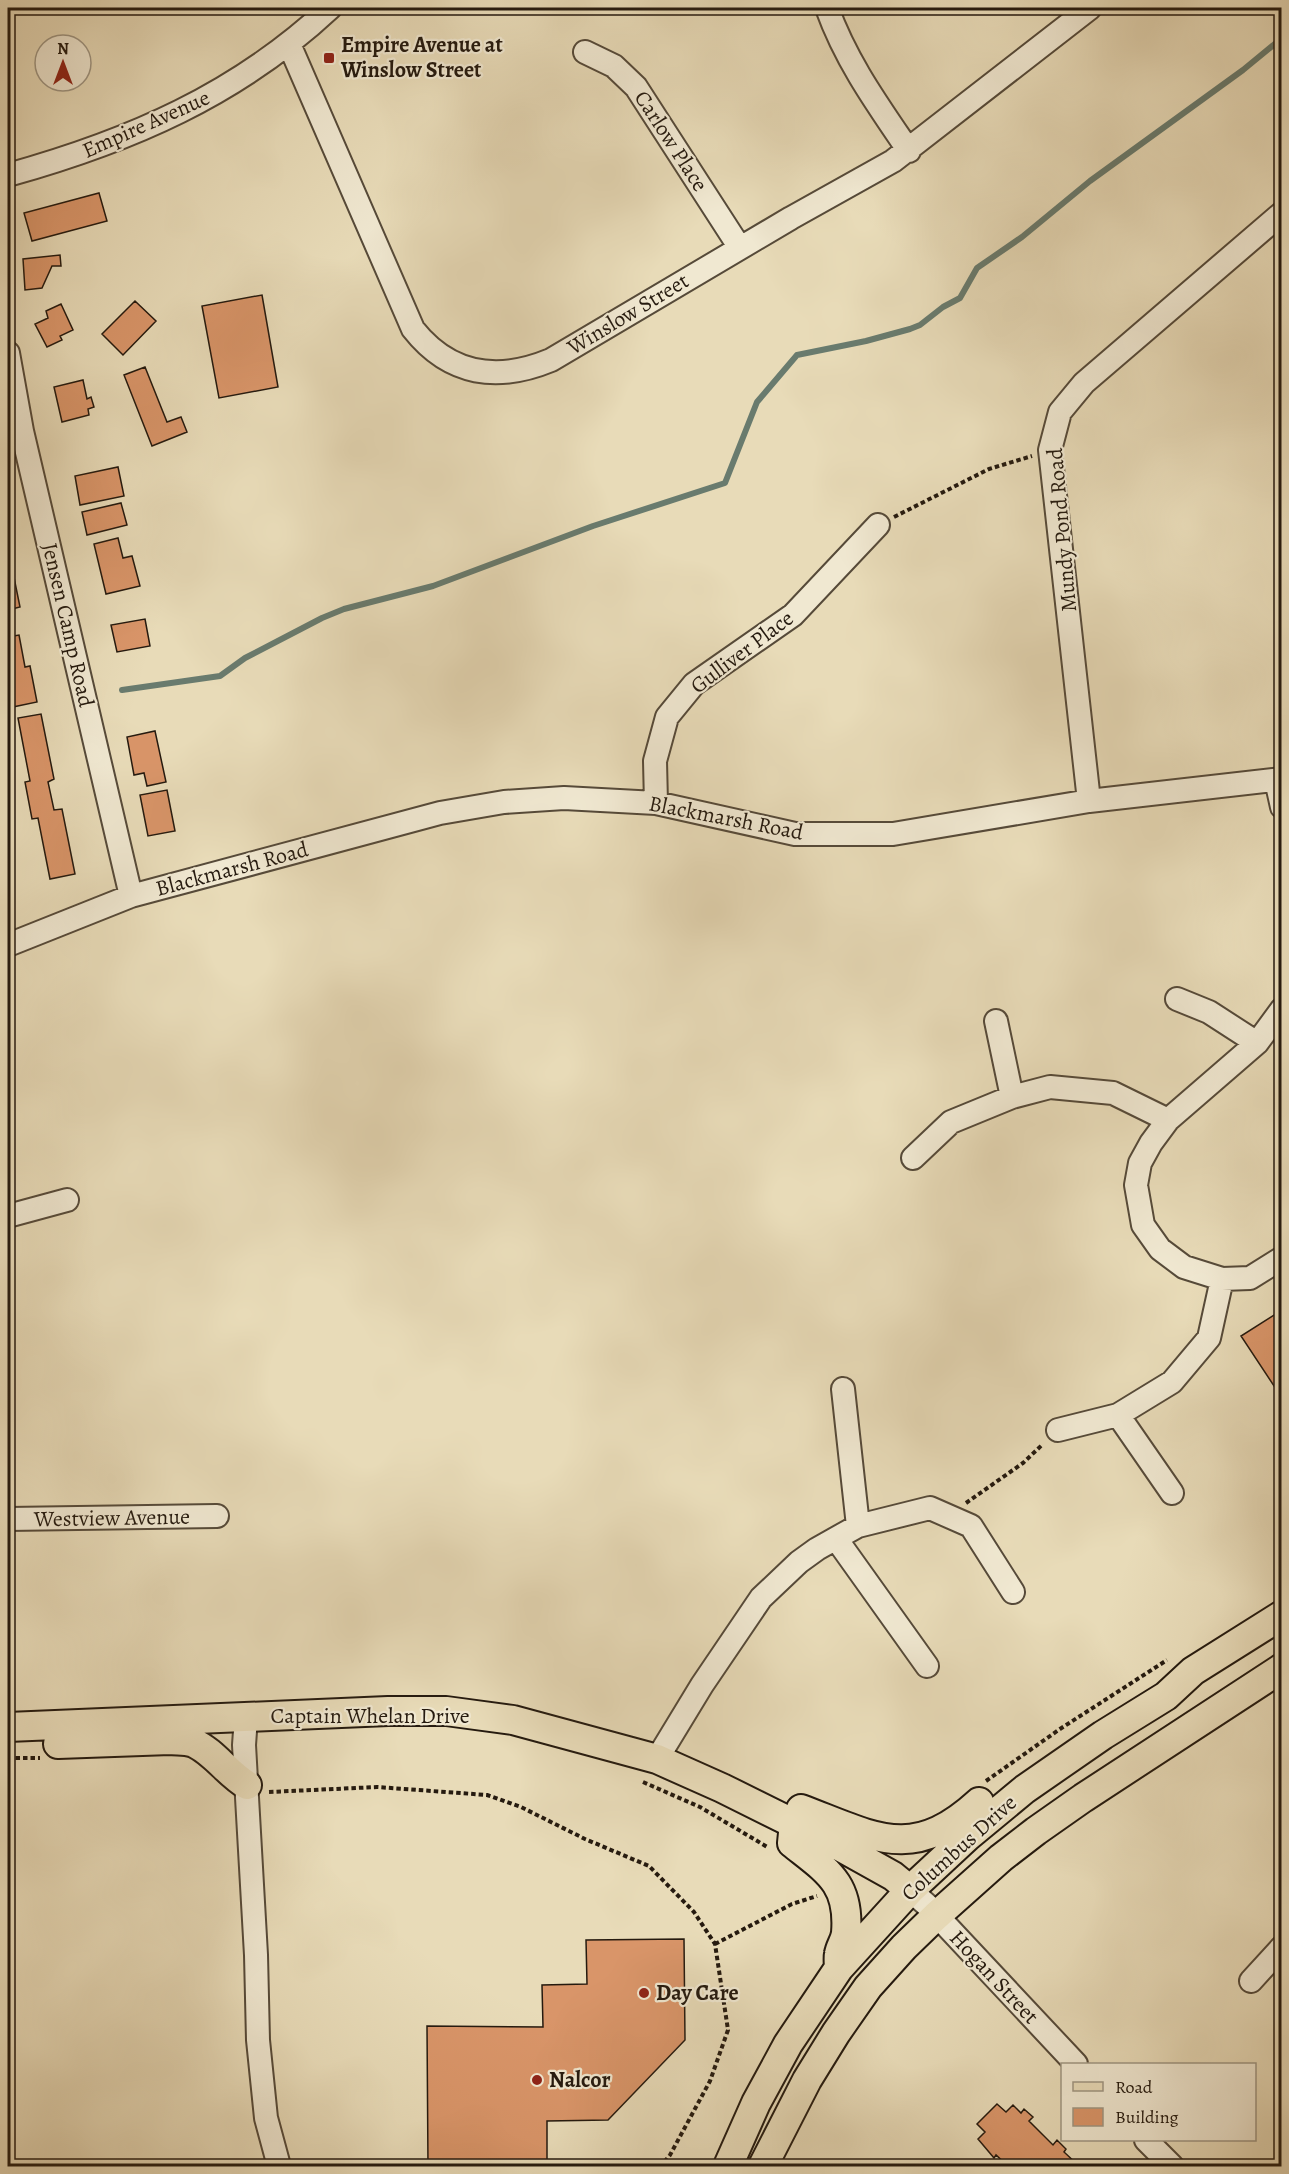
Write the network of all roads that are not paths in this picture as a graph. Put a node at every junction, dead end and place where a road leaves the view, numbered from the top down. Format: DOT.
graph roads {
  1 [pos="330,8"];
  2 [pos="827,8"];
  3 [pos="1090,8"];
  4 [pos="290,44"];
  5 [pos="585,52"];
  6 [pos="909,151"];
  7 [pos="8,175"];
  8 [pos="1281,213"];
  9 [pos="740,248"];
  10 [pos="8,353"];
  11 [pos="15,433"];
  12 [pos="878,525"];
  13 [pos="1279,779"];
  14 [pos="1089,801"];
  15 [pos="656,802"];
  16 [pos="1281,807"];
  17 [pos="132,896"];
  18 [pos="8,945"];
  19 [pos="1177,999"];
  20 [pos="1281,1009"];
  21 [pos="996,1021"];
  22 [pos="1257,1043"];
  23 [pos="1012,1097"];
  24 [pos="1168,1120"];
  25 [pos="913,1158"];
  26 [pos="67,1200"];
  27 [pos="8,1216"];
  28 [pos="1281,1258"];
  29 [pos="1222,1279"];
  30 [pos="843,1389"];
  31 [pos="1118,1415"];
  32 [pos="1058,1430"];
  33 [pos="1172,1493"];
  34 [pos="217,1516"];
  35 [pos="8,1519"];
  36 [pos="858,1526"];
  37 [pos="837,1540"];
  38 [pos="1013,1592"];
  39 [pos="1281,1615"];
  40 [pos="927,1666"];
  41 [pos="1281,1668"];
  42 [pos="246,1717"];
  43 [pos="8,1727"];
  44 [pos="8,1745"];
  45 [pos="1069,1758"];
  46 [pos="650,1770"];
  47 [pos="247,1789"];
  48 [pos="741,1797"];
  49 [pos="794,1823"];
  50 [pos="910,1890"];
  51 [pos="936,1916"];
  52 [pos="1281,1947"];
  53 [pos="839,1968"];
  54 [pos="1251,1981"];
  55 [pos="1075,2063"];
  56 [pos="1148,2141"];
  57 [pos="279,2166"];
  58 [pos="728,2166"];
  59 [pos="763,2166"];
  60 [pos="1172,2166"];
  1 -- 4 [label="street, Empire Avenue"];
  2 -- 6 [label="street"];
  3 -- 6 [label="street, Winslow Street"];
  4 -- 7 [label="street, Empire Avenue"];
  4 -- 9 [label="street, Winslow Street"];
  5 -- 9 [label="street, Carlow Place"];
  6 -- 9 [label="street, Winslow Street"];
  8 -- 14 [label="street, Mundy Pond Road"];
  10 -- 11 [label="street, Jensen Camp Road"];
  11 -- 17 [label="street, Jensen Camp Road"];
  12 -- 15 [label="street, Gulliver Place"];
  13 -- 14 [label="street, Blackmarsh Road"];
  13 -- 16 [label="street"];
  14 -- 15 [label="street, Blackmarsh Road"];
  15 -- 17 [label="street, Blackmarsh Road"];
  17 -- 18 [label="street, Blackmarsh Road"];
  19 -- 22 [label="street"];
  20 -- 22 [label="street"];
  21 -- 23 [label="street"];
  22 -- 24 [label="street"];
  23 -- 24 [label="street"];
  23 -- 25 [label="street"];
  24 -- 29 [label="street"];
  26 -- 27 [label="street"];
  28 -- 29 [label="street"];
  29 -- 31 [label="street"];
  30 -- 36 [label="street"];
  31 -- 32 [label="street"];
  31 -- 33 [label="street"];
  34 -- 35 [label="street, Westview Avenue"];
  36 -- 37 [label="street"];
  36 -- 38 [label="street"];
  37 -- 40 [label="street"];
  37 -- 46 [label="street"];
  39 -- 45 [label="main road, Columbus Drive"];
  41 -- 51 [label="main road, Columbus Drive"];
  42 -- 43 [label="main road, Captain Whelan Drive"];
  42 -- 46 [label="main road, Captain Whelan Drive"];
  42 -- 47 [label="street"];
  44 -- 47 [label="main road"];
  45 -- 48 [label="main road"];
  45 -- 50 [label="main road, Columbus Drive"];
  46 -- 48 [label="main road, Captain Whelan Drive"];
  47 -- 57 [label="street"];
  48 -- 49 [label="main road, Captain Whelan Drive"];
  49 -- 50 [label="main road, Captain Whelan Drive"];
  49 -- 53 [label="main road"];
  50 -- 51 [label="street, Hogan Street"];
  50 -- 53 [label="main road, Columbus Drive"];
  51 -- 55 [label="street, Hogan Street"];
  51 -- 59 [label="main road, Columbus Drive"];
  52 -- 54 [label="street"];
  53 -- 58 [label="main road, Columbus Drive"];
  56 -- 60 [label="street"];
}
